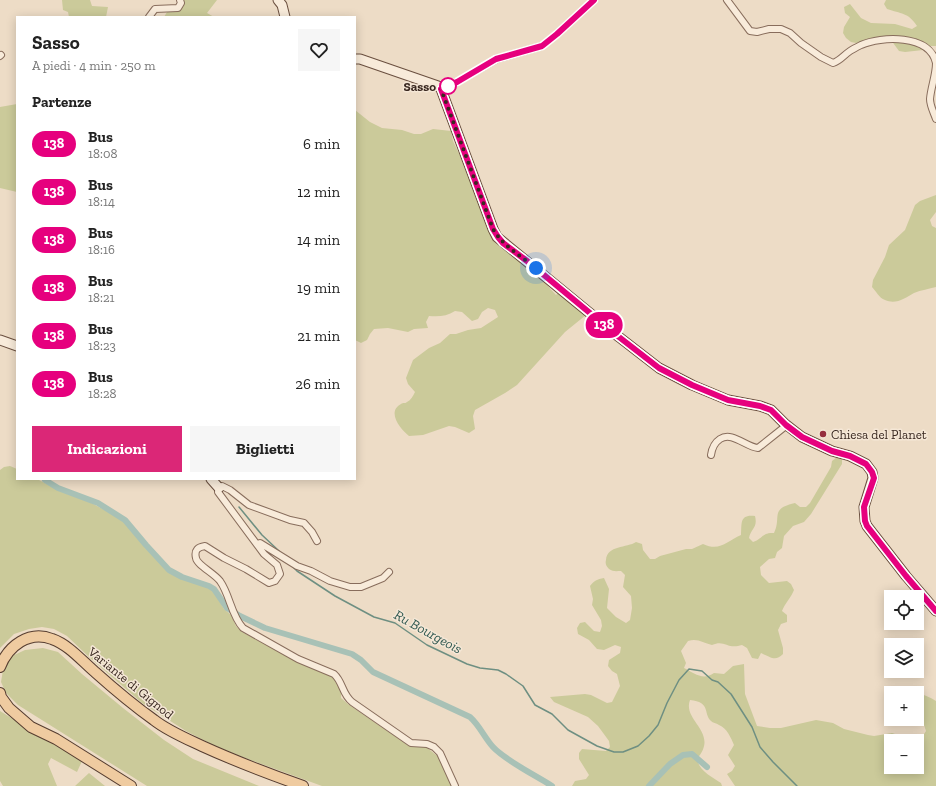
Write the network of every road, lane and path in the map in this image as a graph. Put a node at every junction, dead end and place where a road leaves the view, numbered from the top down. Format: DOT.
graph roads {
  1 [pos="180,0"];
  2 [pos="278,0"];
  3 [pos="594,0"];
  4 [pos="727,0"];
  5 [pos="150,16"];
  6 [pos="285,16"];
  7 [pos="356,59"];
  8 [pos="441,89"];
  9 [pos="936,120"];
  10 [pos="0,340"];
  11 [pos="16,346"];
  12 [pos="786,425"];
  13 [pos="711,455"];
  14 [pos="211,480"];
  15 [pos="219,488"];
  16 [pos="317,541"];
  17 [pos="257,544"];
  18 [pos="389,572"];
  19 [pos="936,611"];
  20 [pos="0,667"];
  21 [pos="0,693"];
  22 [pos="131,786"];
  23 [pos="303,786"];
  24 [pos="455,786"];
  1 -- 5 [label="street"];
  2 -- 6 [label="main road"];
  3 -- 8 [label="street"];
  4 -- 9 [label="street"];
  7 -- 8 [label="main road"];
  8 -- 12 [label="main road"];
  10 -- 11 [label="main road"];
  12 -- 13 [label="street"];
  12 -- 19 [label="main road"];
  14 -- 15 [label="main road"];
  15 -- 16 [label="street"];
  15 -- 17 [label="street"];
  17 -- 18 [label="street"];
  17 -- 24 [label="street"];
  20 -- 23 [label="main road, Variante di Gignod"];
  21 -- 22 [label="main road"];
}
